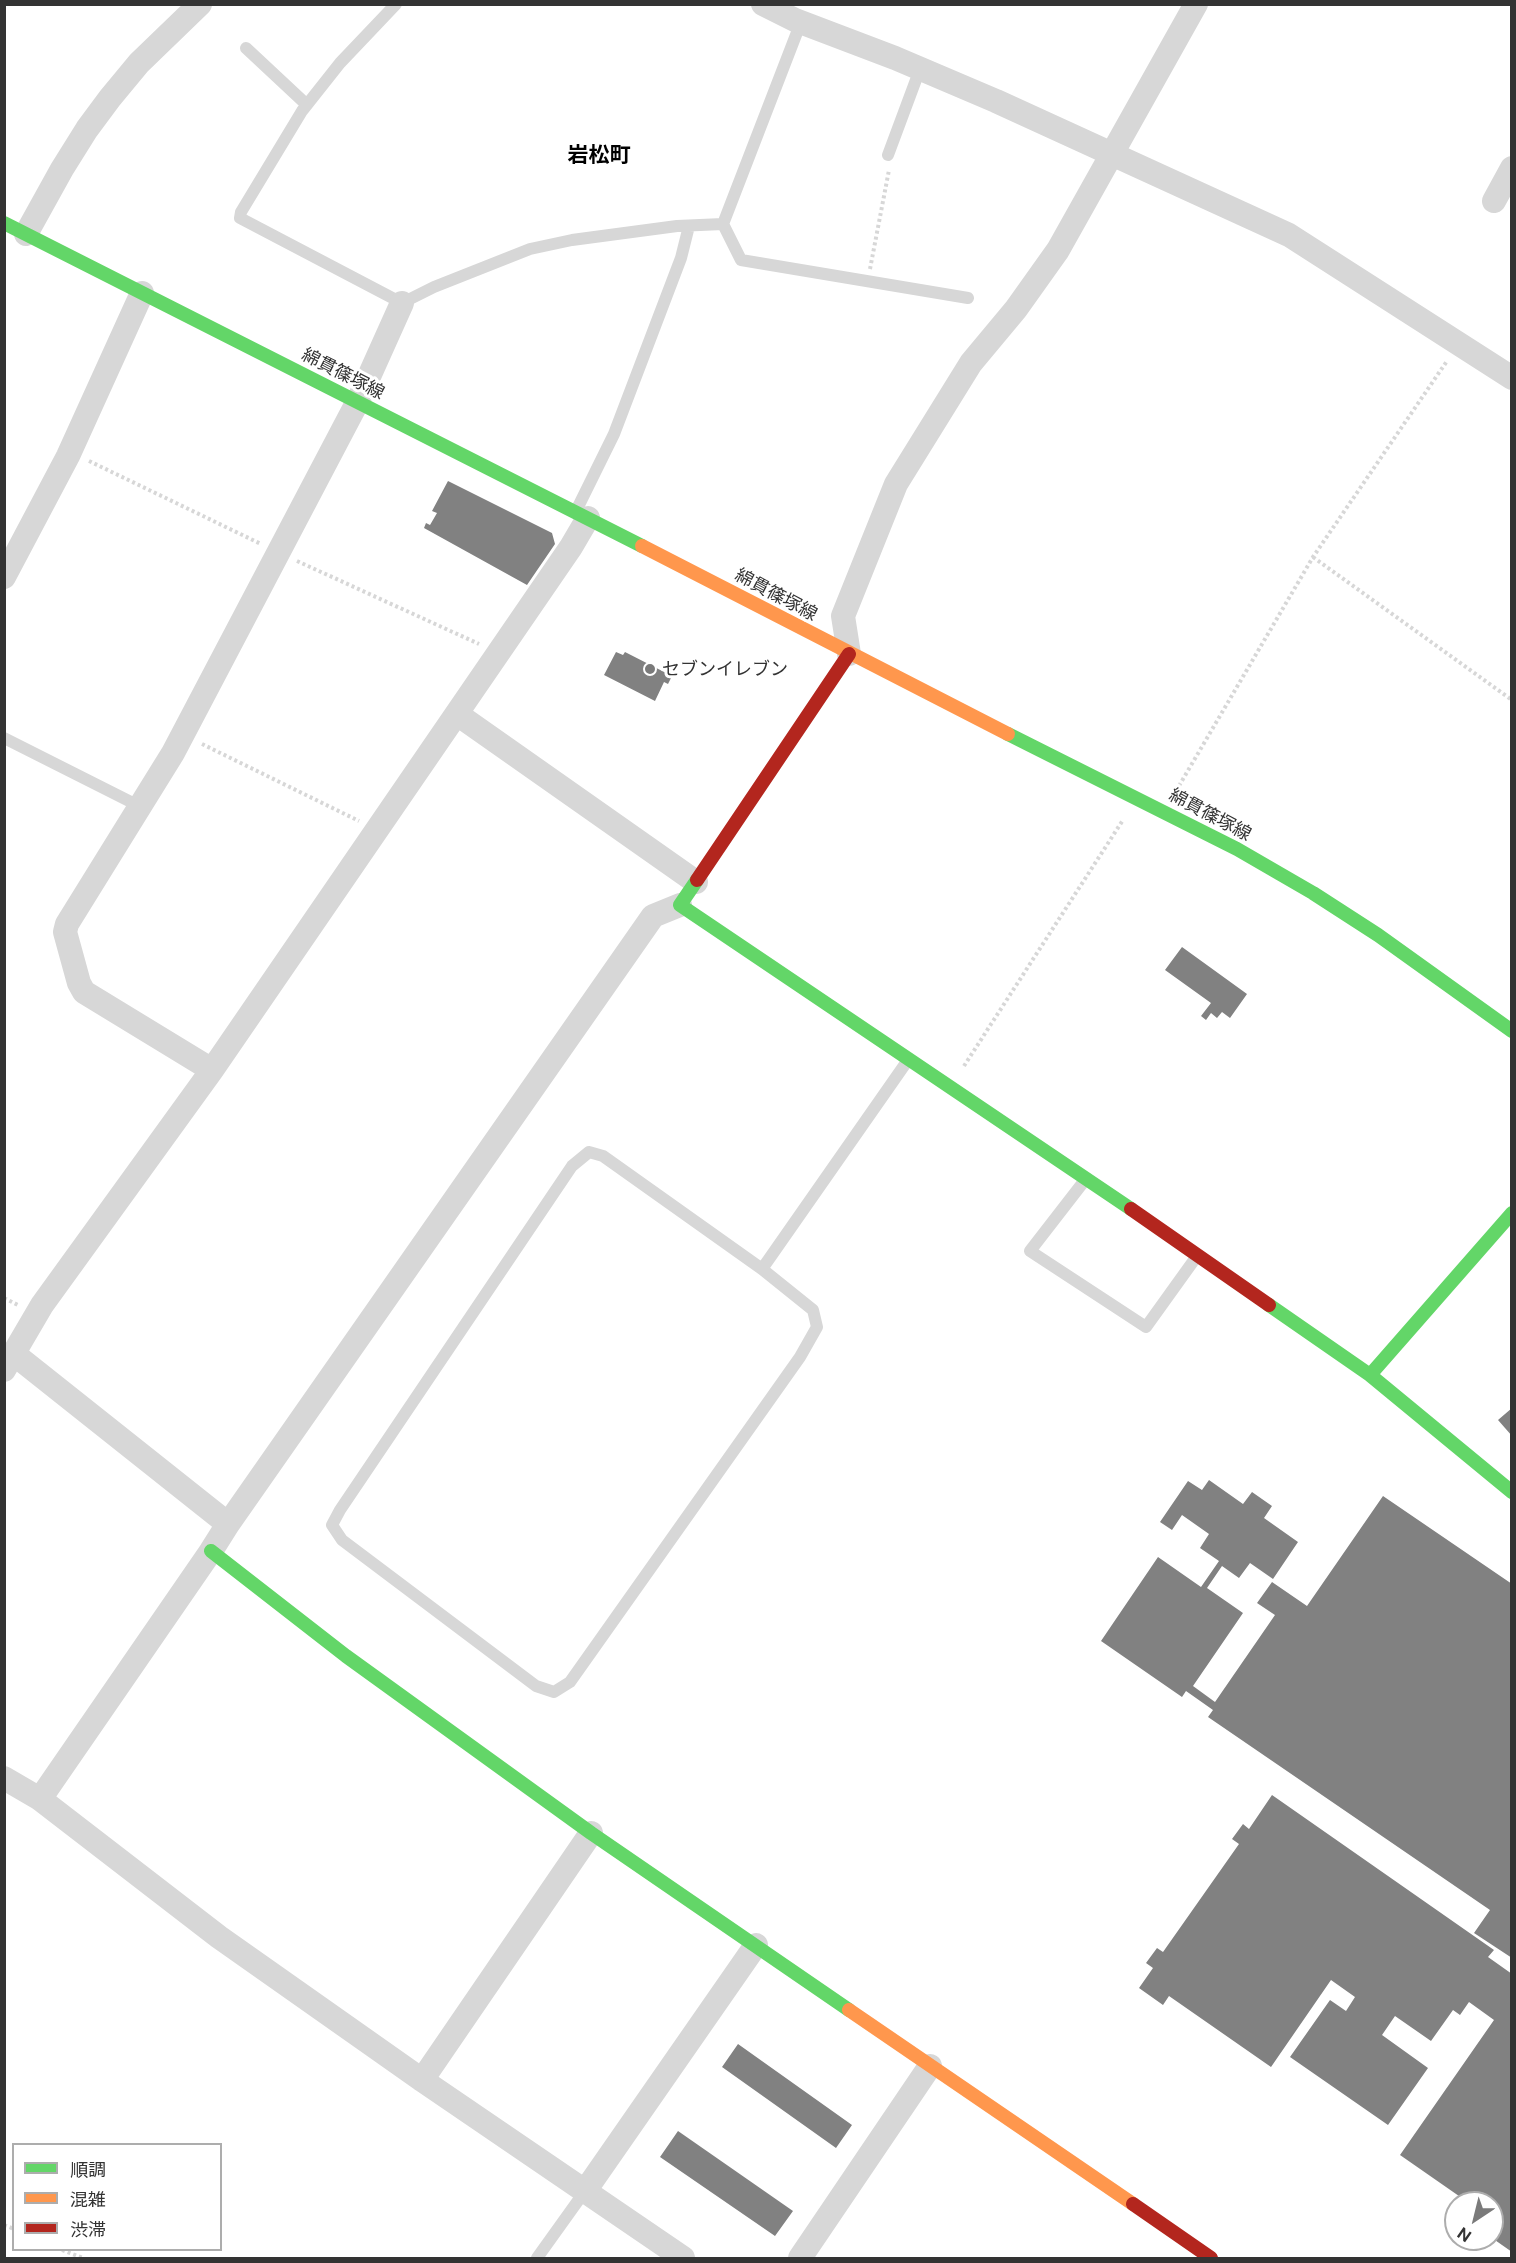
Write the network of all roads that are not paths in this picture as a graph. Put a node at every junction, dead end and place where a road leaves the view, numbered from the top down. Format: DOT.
graph roads {
  1 [pos="200,4"];
  2 [pos="396,4"];
  3 [pos="763,4"];
  4 [pos="1196,4"];
  5 [pos="799,16"];
  6 [pos="246,48"];
  7 [pos="920,69"];
  8 [pos="307,105"];
  9 [pos="1111,154"];
  10 [pos="890,157"];
  11 [pos="4,224"];
  12 [pos="723,224"];
  13 [pos="689,225"];
  14 [pos="26,234"];
  15 [pos="142,292"];
  16 [pos="968,298"];
  17 [pos="402,303"];
  18 [pos="1512,378"];
  19 [pos="358,401"];
  20 [pos="582,515"];
  21 [pos="4,577"];
  22 [pos="849,654"];
  23 [pos="457,714"];
  24 [pos="4,738"];
  25 [pos="139,806"];
  26 [pos="696,882"];
  27 [pos="680,905"];
  28 [pos="1512,1031"];
  29 [pos="908,1059"];
  30 [pos="212,1070"];
  31 [pos="1086,1178"];
  32 [pos="1512,1213"];
  33 [pos="1197,1255"];
  34 [pos="762,1269"];
  35 [pos="9,1362"];
  36 [pos="1370,1376"];
  37 [pos="1512,1492"];
  38 [pos="228,1524"];
  39 [pos="211,1551"];
  40 [pos="4,1778"];
  41 [pos="40,1799"];
  42 [pos="591,1833"];
  43 [pos="756,1945"];
  44 [pos="930,2066"];
  45 [pos="422,2080"];
  46 [pos="585,2191"];
  47 [pos="537,2259"];
  48 [pos="683,2259"];
  49 [pos="800,2259"];
  50 [pos="1211,2259"];
  1 -- 14 [label="street"];
  2 -- 8 [label="lane"];
  3 -- 5 [label="street"];
  4 -- 9 [label="street"];
  5 -- 7 [label="street"];
  5 -- 12 [label="lane"];
  6 -- 8 [label="lane"];
  7 -- 9 [label="street"];
  7 -- 10 [label="lane"];
  8 -- 17 [label="lane"];
  9 -- 18 [label="street"];
  9 -- 22 [label="street"];
  11 -- 14 [label="street, 綿貫篠塚線"];
  12 -- 13 [label="lane"];
  12 -- 16 [label="lane"];
  13 -- 17 [label="lane"];
  13 -- 20 [label="lane"];
  14 -- 15 [label="street, 綿貫篠塚線"];
  15 -- 19 [label="street, 綿貫篠塚線"];
  15 -- 21 [label="street"];
  17 -- 19 [label="street"];
  19 -- 20 [label="street, 綿貫篠塚線"];
  19 -- 25 [label="street"];
  20 -- 22 [label="street, 綿貫篠塚線"];
  20 -- 23 [label="street"];
  22 -- 26 [label="street"];
  22 -- 28 [label="street, 綿貫篠塚線"];
  23 -- 26 [label="street"];
  23 -- 30 [label="street"];
  24 -- 25 [label="lane"];
  25 -- 30 [label="street"];
  26 -- 27 [label="street"];
  27 -- 29 [label="street"];
  27 -- 38 [label="street"];
  29 -- 31 [label="street"];
  29 -- 34 [label="lane"];
  30 -- 35 [label="street"];
  31 -- 33 [label="street"];
  31 -- 33 [label="lane"];
  32 -- 36 [label="street"];
  33 -- 36 [label="street"];
  34 -- 34 [label="lane"];
  35 -- 38 [label="street"];
  36 -- 37 [label="street"];
  38 -- 39 [label="street"];
  39 -- 41 [label="street"];
  39 -- 42 [label="street"];
  40 -- 41 [label="street"];
  41 -- 45 [label="street"];
  42 -- 43 [label="street"];
  42 -- 45 [label="street"];
  43 -- 44 [label="street"];
  43 -- 46 [label="street"];
  44 -- 49 [label="street"];
  44 -- 50 [label="street"];
  45 -- 46 [label="street"];
  46 -- 47 [label="lane"];
  46 -- 48 [label="street"];
}
